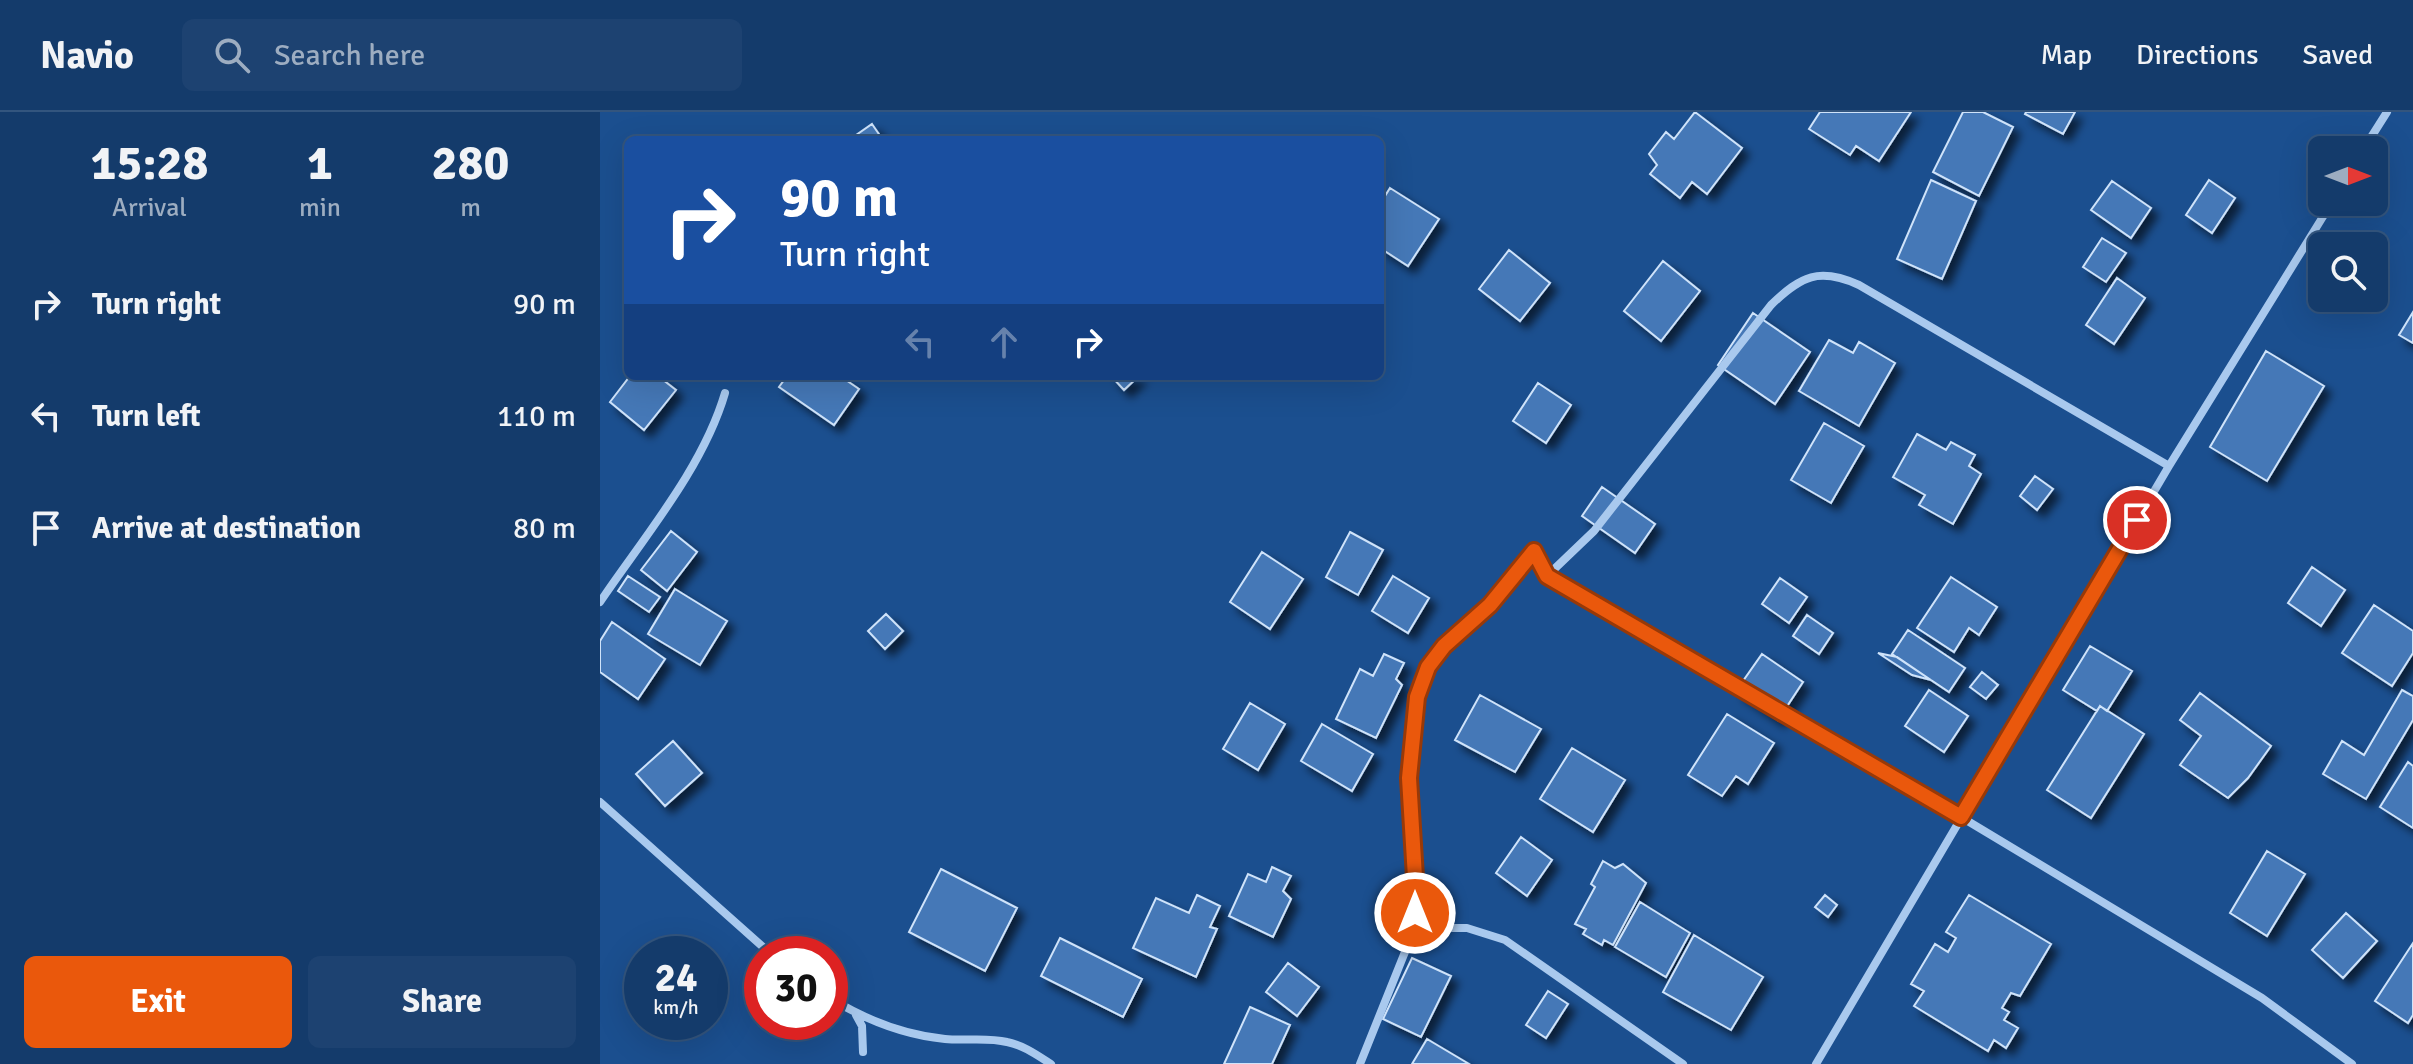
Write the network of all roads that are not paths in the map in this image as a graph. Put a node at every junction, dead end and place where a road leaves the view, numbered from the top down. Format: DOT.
graph roads {
  1 [pos="2387,112"];
  2 [pos="2372,136"];
  3 [pos="2323,216"];
  4 [pos="725,393"];
  5 [pos="2169,466"];
  6 [pos="1547,576"];
  7 [pos="600,602"];
  8 [pos="600,802"];
  9 [pos="1961,817"];
  10 [pos="1413,932"];
  11 [pos="751,936"];
  12 [pos="848,1009"];
  13 [pos="856,1014"];
  14 [pos="863,1052"];
  15 [pos="1051,1064"];
  16 [pos="1360,1064"];
  17 [pos="1683,1064"];
  18 [pos="1816,1064"];
  19 [pos="2352,1064"];
  1 -- 2 [label="street"];
  3 -- 5 [label="street"];
  4 -- 7 [label="street"];
  5 -- 6 [label="street"];
  5 -- 9 [label="street"];
  6 -- 9 [label="street"];
  6 -- 10 [label="street"];
  8 -- 11 [label="street"];
  9 -- 18 [label="street"];
  9 -- 19 [label="street"];
  10 -- 16 [label="street"];
  10 -- 17 [label="street"];
  12 -- 13 [label="street"];
  13 -- 14 [label="street"];
  13 -- 15 [label="street"];
}
